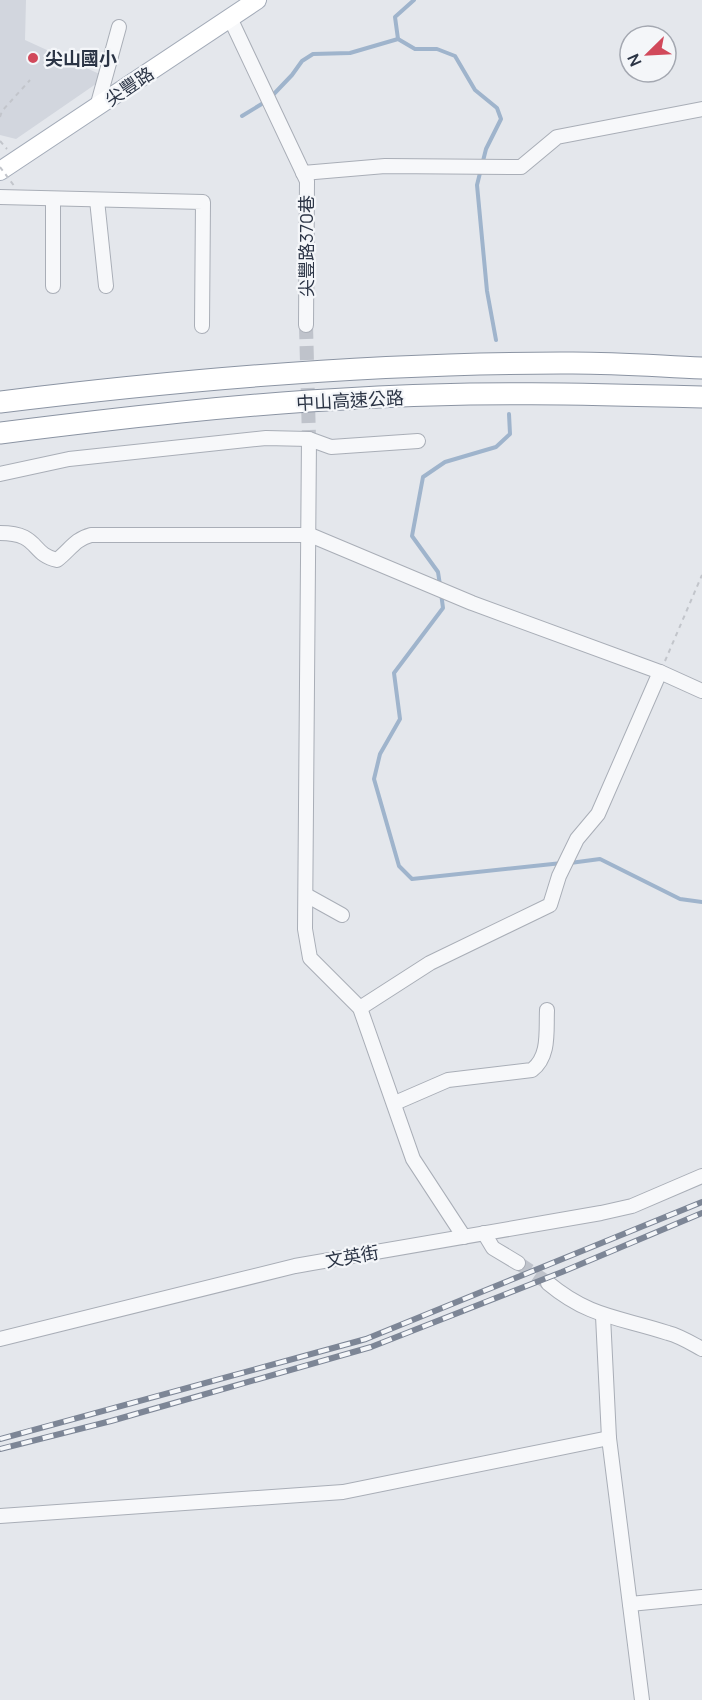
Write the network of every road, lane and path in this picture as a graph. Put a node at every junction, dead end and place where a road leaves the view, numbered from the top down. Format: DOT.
graph roads {
  1 [pos="257,0"];
  2 [pos="230,18"];
  3 [pos="119,27"];
  4 [pos="30,80"];
  5 [pos="98,107"];
  6 [pos="702,109"];
  7 [pos="0,117"];
  8 [pos="0,169"];
  9 [pos="303,173"];
  10 [pos="15,187"];
  11 [pos="0,197"];
  12 [pos="53,199"];
  13 [pos="97,200"];
  14 [pos="53,286"];
  15 [pos="106,286"];
  16 [pos="306,325"];
  17 [pos="202,326"];
  18 [pos="702,368"];
  19 [pos="702,396"];
  20 [pos="0,402"];
  21 [pos="0,433"];
  22 [pos="309,439"];
  23 [pos="418,441"];
  24 [pos="0,474"];
  25 [pos="0,533"];
  26 [pos="310,535"];
  27 [pos="702,575"];
  28 [pos="660,672"];
  29 [pos="702,691"];
  30 [pos="306,895"];
  31 [pos="342,915"];
  32 [pos="360,1008"];
  33 [pos="547,1010"];
  34 [pos="395,1103"];
  35 [pos="702,1176"];
  36 [pos="484,1233"];
  37 [pos="464,1237"];
  38 [pos="518,1263"];
  39 [pos="548,1283"];
  40 [pos="603,1316"];
  41 [pos="0,1339"];
  42 [pos="702,1349"];
  43 [pos="609,1438"];
  44 [pos="0,1516"];
  45 [pos="702,1597"];
  46 [pos="630,1604"];
  47 [pos="642,1700"];
  1 -- 2 [label="main road, 尖豐路"];
  2 -- 5 [label="main road, 尖豐路"];
  2 -- 9 [label="street, 尖豐路370巷"];
  3 -- 5 [label="street"];
  4 -- 7 [label="path"];
  5 -- 8 [label="main road, 尖豐路"];
  6 -- 9 [label="street"];
  8 -- 10 [label="path, bridge"];
  9 -- 16 [label="street, 尖豐路370巷"];
  11 -- 12 [label="street"];
  12 -- 13 [label="street"];
  12 -- 14 [label="street"];
  13 -- 15 [label="street"];
  13 -- 17 [label="street"];
  18 -- 20 [label="highway, 中山高速公路"];
  19 -- 21 [label="highway, 中山高速公路"];
  22 -- 23 [label="street"];
  22 -- 24 [label="street"];
  22 -- 26 [label="street"];
  25 -- 26 [label="street"];
  26 -- 28 [label="street"];
  26 -- 30 [label="street"];
  27 -- 28 [label="path"];
  28 -- 29 [label="street"];
  28 -- 32 [label="street"];
  30 -- 31 [label="street"];
  30 -- 32 [label="street"];
  32 -- 34 [label="street"];
  33 -- 34 [label="street"];
  34 -- 37 [label="street"];
  35 -- 36 [label="street, 文英街"];
  36 -- 37 [label="street, 文英街"];
  36 -- 38 [label="street"];
  37 -- 41 [label="street, 文英街"];
  39 -- 40 [label="street"];
  40 -- 42 [label="street"];
  40 -- 43 [label="street"];
  43 -- 44 [label="street"];
  43 -- 46 [label="street"];
  45 -- 46 [label="street"];
  46 -- 47 [label="street"];
}
